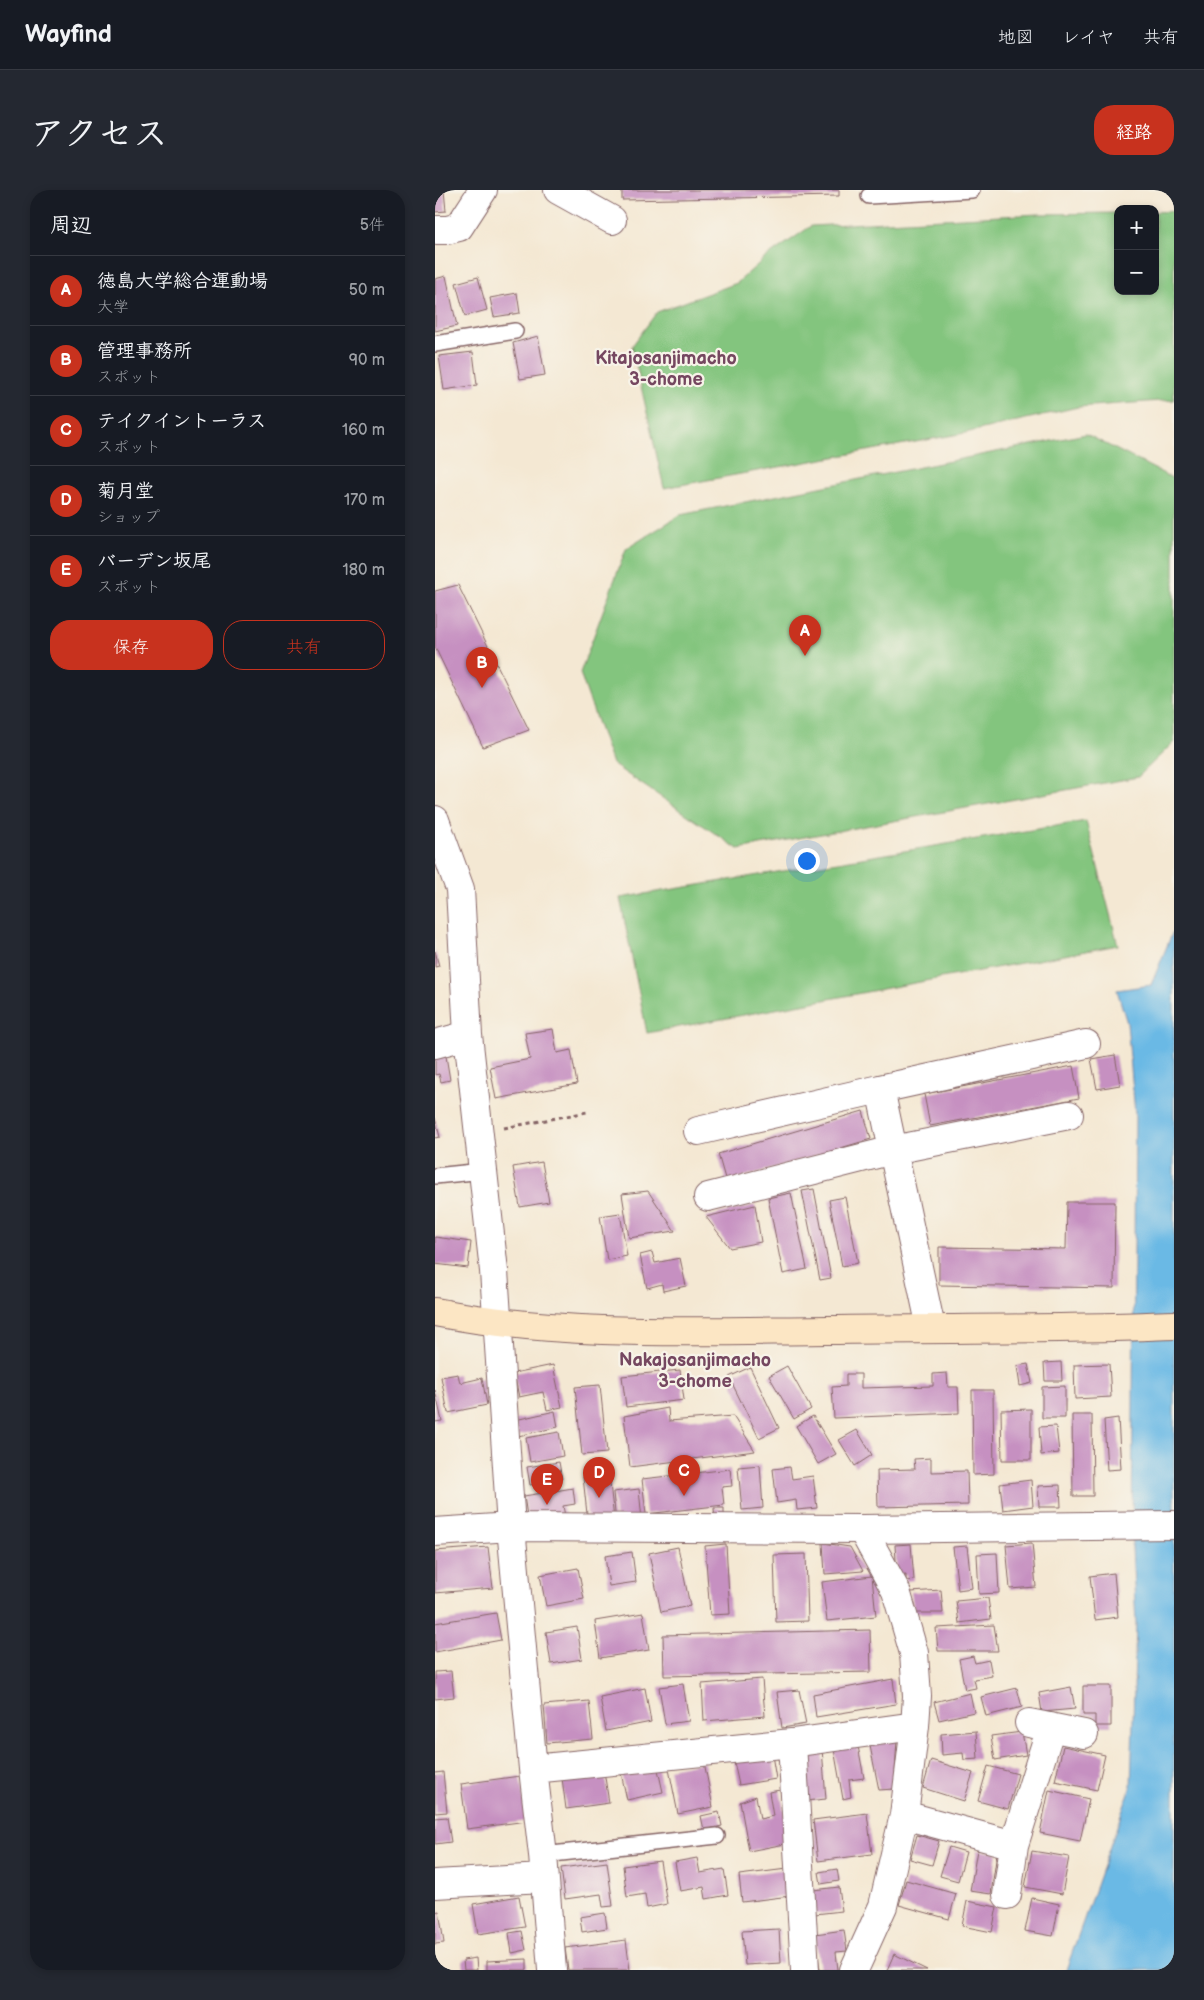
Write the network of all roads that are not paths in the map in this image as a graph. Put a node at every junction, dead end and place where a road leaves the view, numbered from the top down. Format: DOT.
graph roads {
  1 [pos="483,190"];
  2 [pos="558,190"];
  3 [pos="972,190"];
  4 [pos="869,196"];
  5 [pos="612,220"];
  6 [pos="435,230"];
  7 [pos="515,331"];
  8 [pos="435,344"];
  9 [pos="435,820"];
  10 [pos="468,1035"];
  11 [pos="435,1044"];
  12 [pos="1086,1044"];
  13 [pos="880,1090"];
  14 [pos="1069,1115"];
  15 [pos="698,1131"];
  16 [pos="893,1150"];
  17 [pos="483,1171"];
  18 [pos="435,1176"];
  19 [pos="708,1197"];
  20 [pos="435,1312"];
  21 [pos="497,1322"];
  22 [pos="1174,1326"];
  23 [pos="931,1328"];
  24 [pos="1174,1525"];
  25 [pos="511,1527"];
  26 [pos="862,1529"];
  27 [pos="435,1532"];
  28 [pos="915,1726"];
  29 [pos="1084,1734"];
  30 [pos="792,1742"];
  31 [pos="533,1769"];
  32 [pos="904,1815"];
  33 [pos="717,1836"];
  34 [pos="1014,1845"];
  35 [pos="544,1866"];
  36 [pos="435,1884"];
  37 [pos="1007,1895"];
  38 [pos="551,1970"];
  39 [pos="805,1970"];
  40 [pos="854,1970"];
  1 -- 6 [label="street"];
  2 -- 5 [label="street"];
  3 -- 4 [label="lane"];
  7 -- 8 [label="lane"];
  9 -- 10 [label="street"];
  10 -- 11 [label="street"];
  10 -- 17 [label="street"];
  12 -- 13 [label="street"];
  13 -- 15 [label="street"];
  13 -- 16 [label="street"];
  14 -- 16 [label="street"];
  16 -- 19 [label="street"];
  16 -- 23 [label="street"];
  17 -- 18 [label="lane"];
  17 -- 21 [label="street"];
  20 -- 21 [label="street"];
  21 -- 23 [label="street"];
  21 -- 25 [label="street"];
  22 -- 23 [label="street"];
  24 -- 26 [label="street"];
  25 -- 26 [label="street"];
  25 -- 27 [label="street"];
  25 -- 31 [label="street"];
  26 -- 28 [label="street"];
  28 -- 30 [label="street"];
  28 -- 32 [label="street"];
  29 -- 34 [label="street"];
  30 -- 31 [label="street"];
  30 -- 39 [label="street"];
  31 -- 35 [label="street"];
  32 -- 34 [label="street"];
  32 -- 40 [label="street"];
  33 -- 35 [label="lane"];
  34 -- 37 [label="street"];
  35 -- 36 [label="street"];
  35 -- 38 [label="street"];
}
